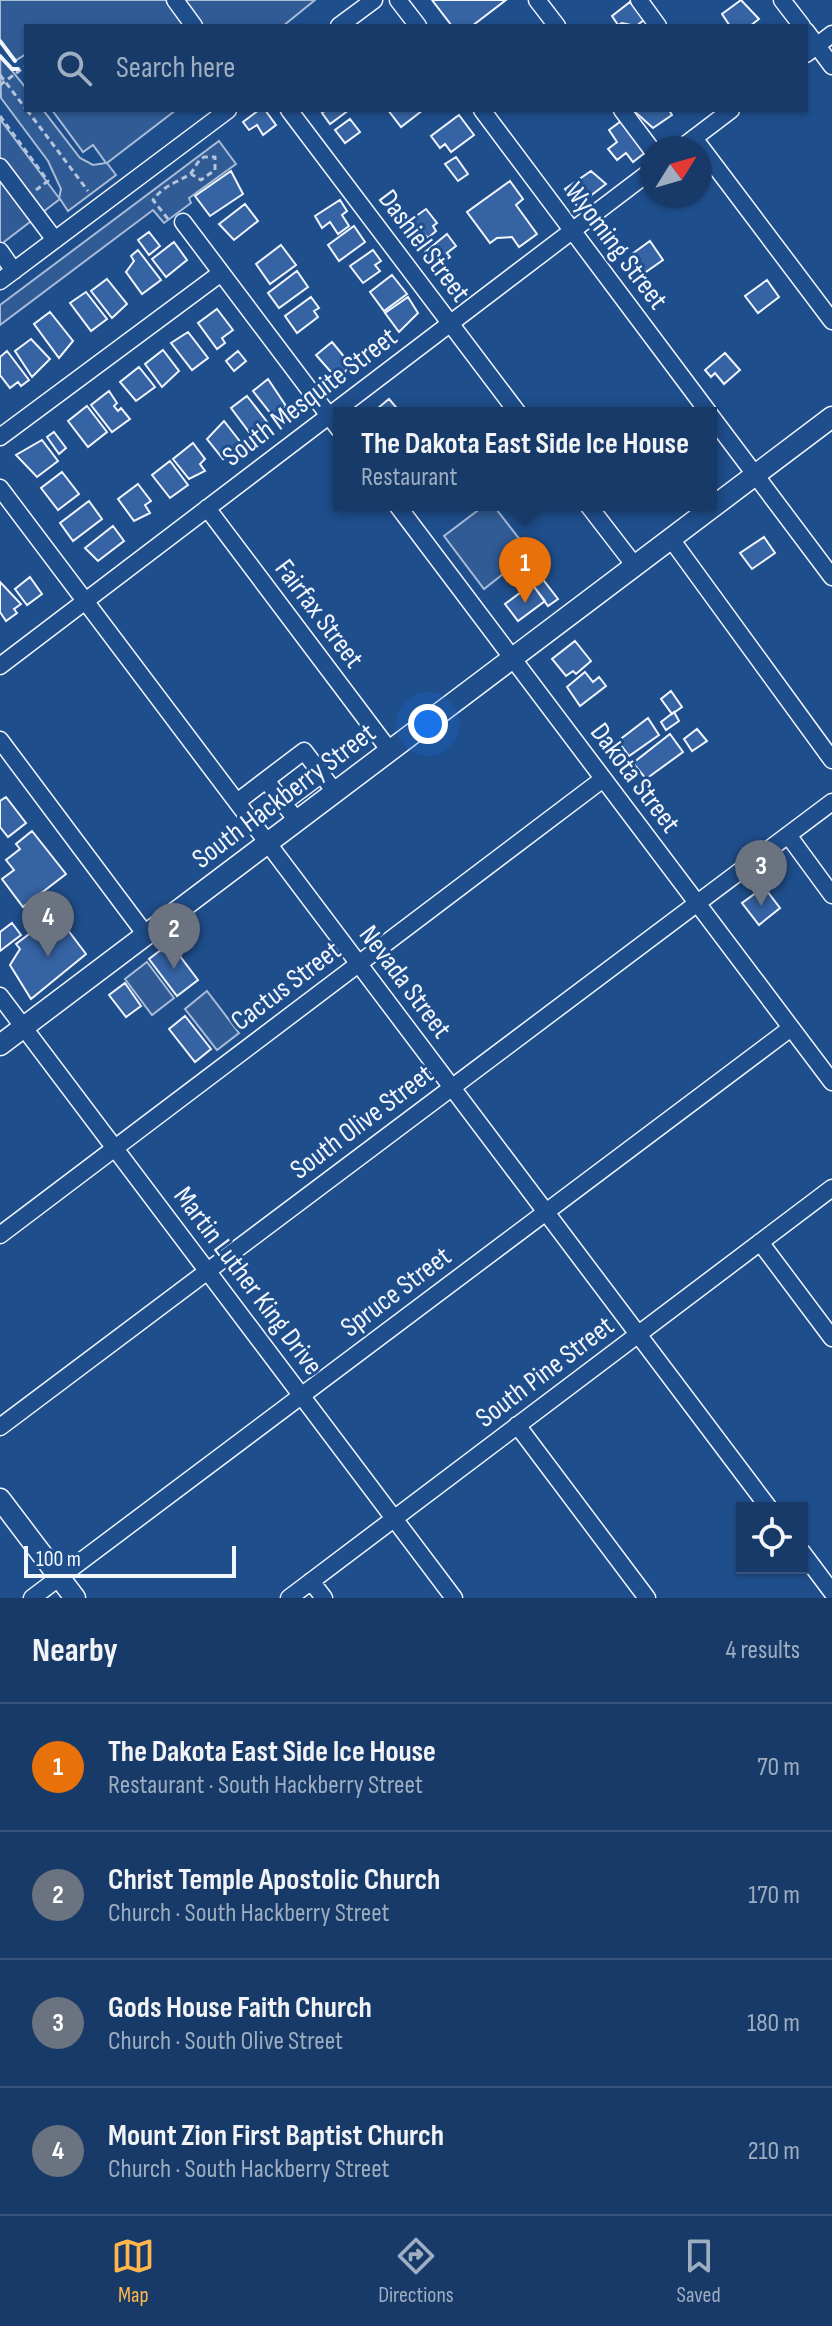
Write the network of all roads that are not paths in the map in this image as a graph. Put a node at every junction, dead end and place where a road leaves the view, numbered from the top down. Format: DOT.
graph roads {
  1 [pos="175,0"];
  2 [pos="374,0"];
  3 [pos="398,0"];
  4 [pos="537,0"];
  5 [pos="639,0"];
  6 [pos="782,0"];
  7 [pos="193,24"];
  8 [pos="342,24"];
  9 [pos="416,24"];
  10 [pos="555,24"];
  11 [pos="657,24"];
  12 [pos="800,24"];
  13 [pos="832,34"];
  14 [pos="812,50"];
  15 [pos="832,66"];
  16 [pos="225,112"];
  17 [pos="291,112"];
  18 [pos="484,112"];
  19 [pos="624,112"];
  20 [pos="726,112"];
  21 [pos="642,136"];
  22 [pos="697,136"];
  23 [pos="0,167"];
  24 [pos="712,173"];
  25 [pos="640,179"];
  26 [pos="183,222"];
  27 [pos="573,230"];
  28 [pos="55,240"];
  29 [pos="0,251"];
  30 [pos="14,271"];
  31 [pos="221,273"];
  32 [pos="0,281"];
  33 [pos="832,321"];
  34 [pos="450,324"];
  35 [pos="339,407"];
  36 [pos="513,407"];
  37 [pos="705,407"];
  38 [pos="333,411"];
  39 [pos="328,415"];
  40 [pos="832,417"];
  41 [pos="333,421"];
  42 [pos="717,423"];
  43 [pos="0,437"];
  44 [pos="756,475"];
  45 [pos="0,488"];
  46 [pos="717,504"];
  47 [pos="207,508"];
  48 [pos="401,511"];
  49 [pos="593,511"];
  50 [pos="708,511"];
  51 [pos="671,539"];
  52 [pos="635,566"];
  53 [pos="832,577"];
  54 [pos="85,600"];
  55 [pos="512,659"];
  56 [pos="0,666"];
  57 [pos="0,740"];
  58 [pos="390,751"];
  59 [pos="832,760"];
  60 [pos="322,774"];
  61 [pos="603,779"];
  62 [pos="266,780"];
  63 [pos="335,792"];
  64 [pos="237,802"];
  65 [pos="832,802"];
  66 [pos="283,803"];
  67 [pos="297,821"];
  68 [pos="788,835"];
  69 [pos="268,843"];
  70 [pos="832,895"];
  71 [pos="697,903"];
  72 [pos="146,935"];
  73 [pos="359,964"];
  74 [pos="0,996"];
  75 [pos="24,1027"];
  76 [pos="791,1028"];
  77 [pos="0,1045"];
  78 [pos="832,1082"];
  79 [pos="452,1087"];
  80 [pos="115,1148"];
  81 [pos="832,1188"];
  82 [pos="546,1212"];
  83 [pos="0,1235"];
  84 [pos="760,1242"];
  85 [pos="207,1271"];
  86 [pos="638,1334"];
  87 [pos="832,1338"];
  88 [pos="302,1396"];
  89 [pos="517,1425"];
  90 [pos="0,1427"];
  91 [pos="0,1499"];
  92 [pos="764,1502"];
  93 [pos="394,1518"];
  94 [pos="808,1560"];
  95 [pos="59,1577"];
  96 [pos="311,1581"];
  97 [pos="832,1592"];
  98 [pos="32,1598"];
  99 [pos="75,1598"];
  100 [pos="289,1598"];
  101 [pos="324,1598"];
  102 [pos="454,1598"];
  103 [pos="647,1598"];
  1 -- 7 [label="street"];
  2 -- 8 [label="street"];
  3 -- 9 [label="street"];
  4 -- 10 [label="street"];
  5 -- 11 [label="street"];
  6 -- 12 [label="street"];
  13 -- 14 [label="street"];
  14 -- 15 [label="street"];
  16 -- 28 [label="street"];
  17 -- 34 [label="street, Dashiel Street"];
  18 -- 27 [label="street, Wyoming Street"];
  19 -- 21 [label="street"];
  20 -- 22 [label="street"];
  23 -- 28 [label="street"];
  24 -- 33 [label="street"];
  25 -- 27 [label="street, South Mesquite Street"];
  26 -- 31 [label="street"];
  27 -- 34 [label="street, South Mesquite Street"];
  27 -- 37 [label="street, Wyoming Street"];
  28 -- 30 [label="street"];
  29 -- 30 [label="street"];
  30 -- 32 [label="street"];
  31 -- 39 [label="street"];
  31 -- 43 [label="street"];
  34 -- 35 [label="street, South Mesquite Street"];
  34 -- 36 [label="street, Dashiel Street"];
  38 -- 39 [label="street, South Mesquite Street"];
  39 -- 41 [label="street"];
  39 -- 47 [label="street, South Mesquite Street"];
  40 -- 44 [label="main road, South Hackberry Street"];
  42 -- 44 [label="street, Wyoming Street"];
  44 -- 46 [label="main road, South Hackberry Street"];
  44 -- 53 [label="street, Wyoming Street"];
  45 -- 54 [label="street, Nevada Street"];
  47 -- 54 [label="street, South Mesquite Street"];
  47 -- 58 [label="street, Fairfax Street"];
  48 -- 55 [label="street, Dakota Street"];
  49 -- 52 [label="street"];
  50 -- 51 [label="main road, South Hackberry Street"];
  51 -- 52 [label="main road, South Hackberry Street"];
  51 -- 59 [label="street"];
  52 -- 55 [label="main road, South Hackberry Street"];
  54 -- 56 [label="street, South Mesquite Street"];
  54 -- 64 [label="street, Nevada Street"];
  55 -- 58 [label="main road, South Hackberry Street"];
  55 -- 61 [label="street, Dakota Street"];
  57 -- 72 [label="street"];
  58 -- 63 [label="main road, South Hackberry Street"];
  60 -- 62 [label="street"];
  60 -- 63 [label="street"];
  60 -- 66 [label="street"];
  61 -- 71 [label="street, Dakota Street"];
  61 -- 73 [label="street, Cactus Street"];
  62 -- 64 [label="street"];
  62 -- 66 [label="street"];
  63 -- 67 [label="main road, South Hackberry Street"];
  64 -- 69 [label="street, Nevada Street"];
  65 -- 68 [label="street, South Olive Street"];
  66 -- 67 [label="street"];
  67 -- 69 [label="main road, South Hackberry Street"];
  68 -- 70 [label="street"];
  68 -- 71 [label="street, South Olive Street"];
  69 -- 72 [label="main road, South Hackberry Street"];
  69 -- 73 [label="street, Nevada Street"];
  71 -- 76 [label="street, Dakota Street"];
  71 -- 79 [label="street, South Olive Street"];
  72 -- 75 [label="main road, South Hackberry Street"];
  73 -- 79 [label="street, Nevada Street"];
  73 -- 80 [label="street, Cactus Street"];
  74 -- 75 [label="street, Martin Luther King Drive"];
  75 -- 77 [label="main road, South Hackberry Street"];
  75 -- 80 [label="street, Martin Luther King Drive"];
  76 -- 78 [label="street, Dakota Street"];
  76 -- 82 [label="street, Spruce Street"];
  79 -- 82 [label="street, Nevada Street"];
  79 -- 85 [label="street, South Olive Street"];
  80 -- 83 [label="street, Cactus Street"];
  80 -- 85 [label="street, Martin Luther King Drive"];
  81 -- 84 [label="street, South Pine Street"];
  82 -- 86 [label="street, Nevada Street"];
  82 -- 88 [label="street, Spruce Street"];
  84 -- 86 [label="street, South Pine Street"];
  84 -- 87 [label="street"];
  85 -- 88 [label="street, Martin Luther King Drive"];
  85 -- 90 [label="street, South Olive Street"];
  86 -- 89 [label="street, South Pine Street"];
  86 -- 92 [label="street, Nevada Street"];
  88 -- 93 [label="street, Martin Luther King Drive"];
  88 -- 95 [label="street, Spruce Street"];
  89 -- 93 [label="street, South Pine Street"];
  89 -- 103 [label="street"];
  91 -- 95 [label="main road"];
  93 -- 96 [label="street, South Pine Street"];
  93 -- 102 [label="street, Martin Luther King Drive"];
  94 -- 97 [label="street"];
  95 -- 98 [label="street, Spruce Street"];
  95 -- 99 [label="main road"];
  96 -- 100 [label="street, South Pine Street"];
  96 -- 101 [label="street"];
}
